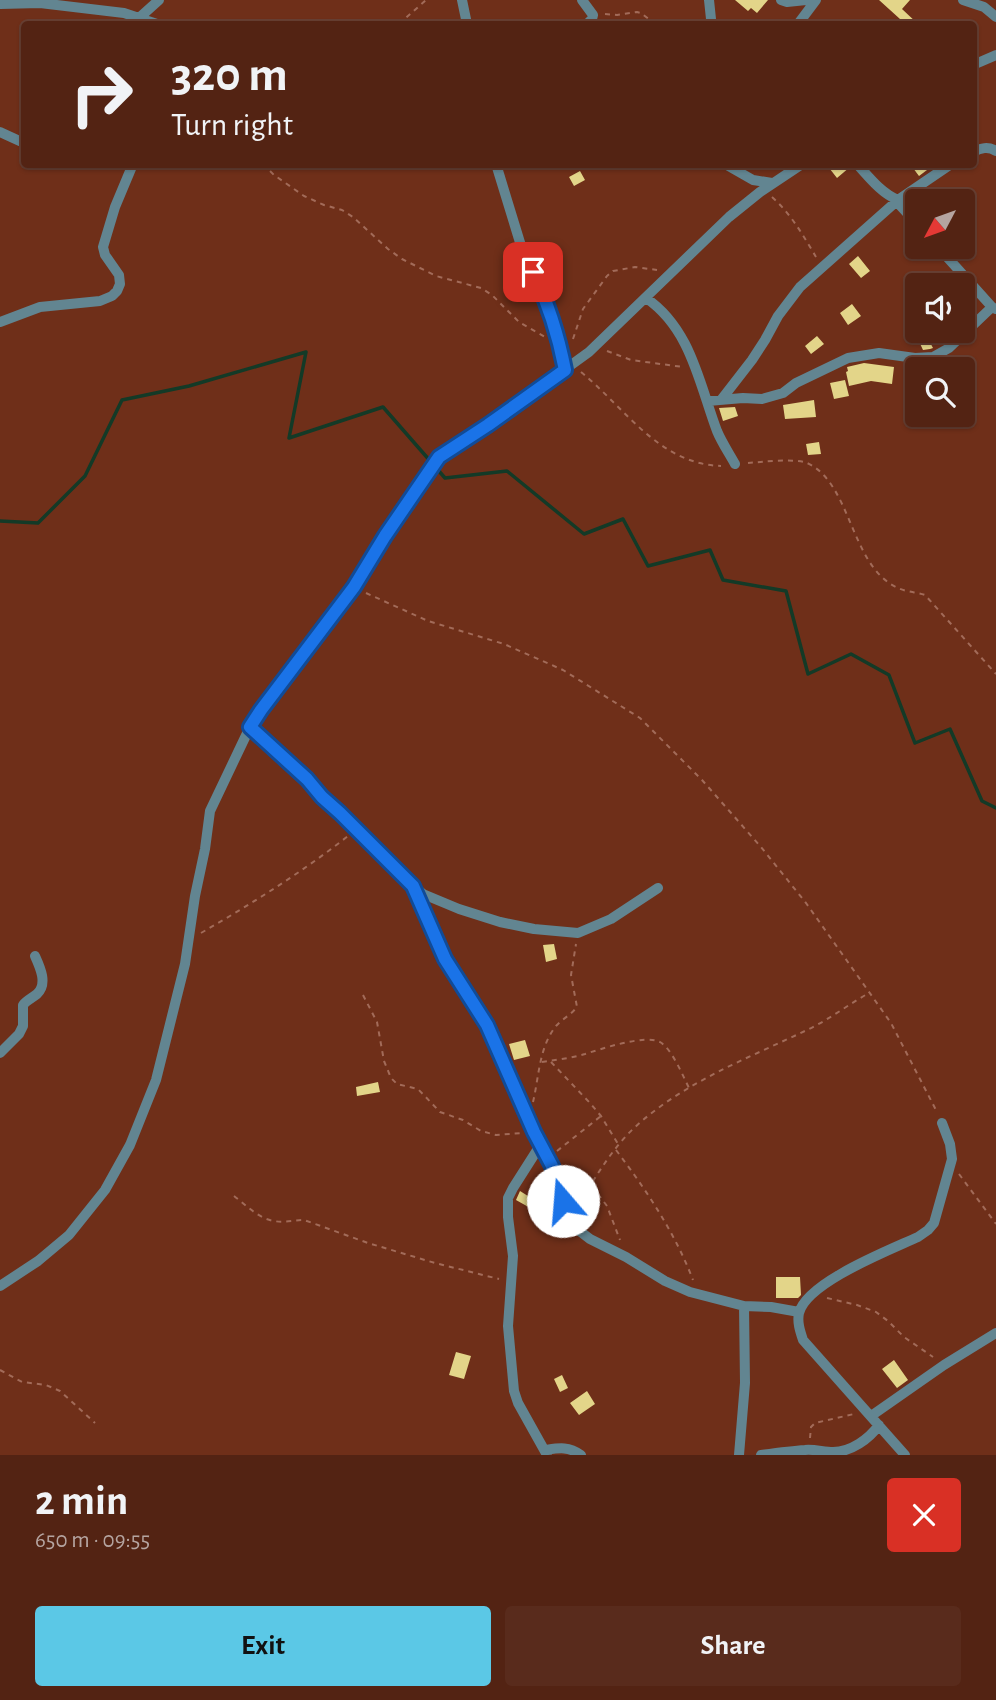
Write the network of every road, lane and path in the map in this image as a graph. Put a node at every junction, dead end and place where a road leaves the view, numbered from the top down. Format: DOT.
graph roads {
  1 [pos="159,0"];
  2 [pos="426,0"];
  3 [pos="461,0"];
  4 [pos="582,0"];
  5 [pos="709,0"];
  6 [pos="781,0"];
  7 [pos="806,0"];
  8 [pos="816,0"];
  9 [pos="963,0"];
  10 [pos="0,4"];
  11 [pos="591,11"];
  12 [pos="996,17"];
  13 [pos="139,18"];
  14 [pos="148,21"];
  15 [pos="402,21"];
  16 [pos="466,21"];
  17 [pos="590,21"];
  18 [pos="651,21"];
  19 [pos="711,21"];
  20 [pos="800,21"];
  21 [pos="996,55"];
  22 [pos="977,63"];
  23 [pos="0,132"];
  24 [pos="21,142"];
  25 [pos="977,150"];
  26 [pos="996,151"];
  27 [pos="132,168"];
  28 [pos="267,168"];
  29 [pos="497,168"];
  30 [pos="732,168"];
  31 [pos="861,168"];
  32 [pos="945,168"];
  33 [pos="783,169"];
  34 [pos="768,186"];
  35 [pos="897,200"];
  36 [pos="905,210"];
  37 [pos="948,259"];
  38 [pos="822,268"];
  39 [pos="672,271"];
  40 [pos="646,298"];
  41 [pos="994,308"];
  42 [pos="0,321"];
  43 [pos="561,346"];
  44 [pos="597,346"];
  45 [pos="569,367"];
  46 [pos="696,369"];
  47 [pos="721,400"];
  48 [pos="708,401"];
  49 [pos="735,464"];
  50 [pos="354,587"];
  51 [pos="996,674"];
  52 [pos="250,727"];
  53 [pos="357,829"];
  54 [pos="413,886"];
  55 [pos="658,888"];
  56 [pos="578,933"];
  57 [pos="189,940"];
  58 [pos="35,956"];
  59 [pos="869,993"];
  60 [pos="363,995"];
  61 [pos="0,1053"];
  62 [pos="550,1061"];
  63 [pos="541,1062"];
  64 [pos="690,1088"];
  65 [pos="601,1116"];
  66 [pos="529,1120"];
  67 [pos="942,1123"];
  68 [pos="534,1132"];
  69 [pos="541,1144"];
  70 [pos="619,1144"];
  71 [pos="615,1149"];
  72 [pos="548,1158"];
  73 [pos="951,1165"];
  74 [pos="591,1185"];
  75 [pos="234,1196"];
  76 [pos="569,1220"];
  77 [pos="996,1224"];
  78 [pos="626,1257"];
  79 [pos="0,1272"];
  80 [pos="510,1281"];
  81 [pos="3,1284"];
  82 [pos="812,1294"];
  83 [pos="698,1295"];
  84 [pos="744,1306"];
  85 [pos="799,1312"];
  86 [pos="996,1333"];
  87 [pos="944,1365"];
  88 [pos="0,1370"];
  89 [pos="872,1416"];
  90 [pos="95,1423"];
  91 [pos="808,1450"];
  92 [pos="546,1453"];
  93 [pos="581,1455"];
  94 [pos="739,1455"];
  95 [pos="761,1455"];
  96 [pos="905,1455"];
  1 -- 13 [label="street"];
  2 -- 15 [label="path"];
  3 -- 16 [label="street"];
  4 -- 11 [label="street"];
  5 -- 19 [label="street"];
  6 -- 7 [label="street"];
  8 -- 20 [label="street"];
  9 -- 12 [label="street"];
  10 -- 13 [label="street"];
  11 -- 17 [label="street"];
  11 -- 18 [label="path"];
  13 -- 14 [label="street"];
  21 -- 22 [label="street"];
  23 -- 24 [label="street"];
  25 -- 26 [label="street"];
  27 -- 42 [label="street"];
  28 -- 43 [label="path"];
  29 -- 43 [label="street"];
  30 -- 34 [label="street"];
  31 -- 35 [label="street"];
  32 -- 35 [label="street"];
  33 -- 34 [label="street"];
  34 -- 38 [label="path"];
  34 -- 39 [label="street"];
  35 -- 36 [label="street"];
  35 -- 38 [label="street"];
  37 -- 41 [label="street"];
  38 -- 47 [label="street"];
  39 -- 40 [label="street"];
  39 -- 43 [label="path"];
  40 -- 44 [label="street"];
  40 -- 46 [label="street"];
  41 -- 47 [label="street"];
  43 -- 45 [label="street"];
  44 -- 45 [label="street"];
  44 -- 46 [label="path"];
  45 -- 49 [label="path"];
  45 -- 50 [label="street"];
  46 -- 48 [label="street"];
  47 -- 48 [label="street"];
  48 -- 49 [label="street"];
  49 -- 51 [label="path"];
  50 -- 52 [label="street"];
  50 -- 59 [label="path"];
  52 -- 53 [label="street"];
  52 -- 57 [label="street"];
  53 -- 54 [label="street"];
  53 -- 57 [label="path"];
  54 -- 56 [label="street"];
  54 -- 66 [label="street"];
  55 -- 56 [label="street"];
  56 -- 63 [label="path"];
  57 -- 81 [label="street"];
  58 -- 61 [label="street"];
  59 -- 64 [label="path"];
  59 -- 67 [label="path"];
  60 -- 68 [label="path"];
  62 -- 63 [label="path"];
  62 -- 64 [label="path"];
  62 -- 65 [label="path"];
  63 -- 66 [label="path"];
  64 -- 70 [label="path"];
  65 -- 70 [label="path"];
  65 -- 72 [label="path"];
  66 -- 68 [label="street"];
  67 -- 73 [label="street"];
  68 -- 69 [label="street"];
  69 -- 72 [label="street"];
  69 -- 80 [label="street"];
  70 -- 71 [label="path"];
  71 -- 74 [label="path"];
  71 -- 83 [label="path"];
  72 -- 76 [label="street"];
  73 -- 77 [label="path"];
  73 -- 82 [label="street"];
  74 -- 76 [label="path"];
  74 -- 78 [label="path"];
  75 -- 80 [label="path"];
  76 -- 78 [label="street"];
  78 -- 83 [label="street"];
  79 -- 81 [label="street"];
  80 -- 92 [label="street"];
  82 -- 85 [label="street"];
  82 -- 87 [label="path"];
  83 -- 84 [label="street"];
  84 -- 85 [label="street"];
  84 -- 94 [label="street"];
  85 -- 89 [label="street"];
  86 -- 87 [label="street"];
  87 -- 89 [label="street"];
  88 -- 90 [label="path"];
  89 -- 91 [label="path"];
  89 -- 91 [label="street"];
  89 -- 96 [label="street"];
  91 -- 95 [label="street"];
  92 -- 93 [label="street"];
}
